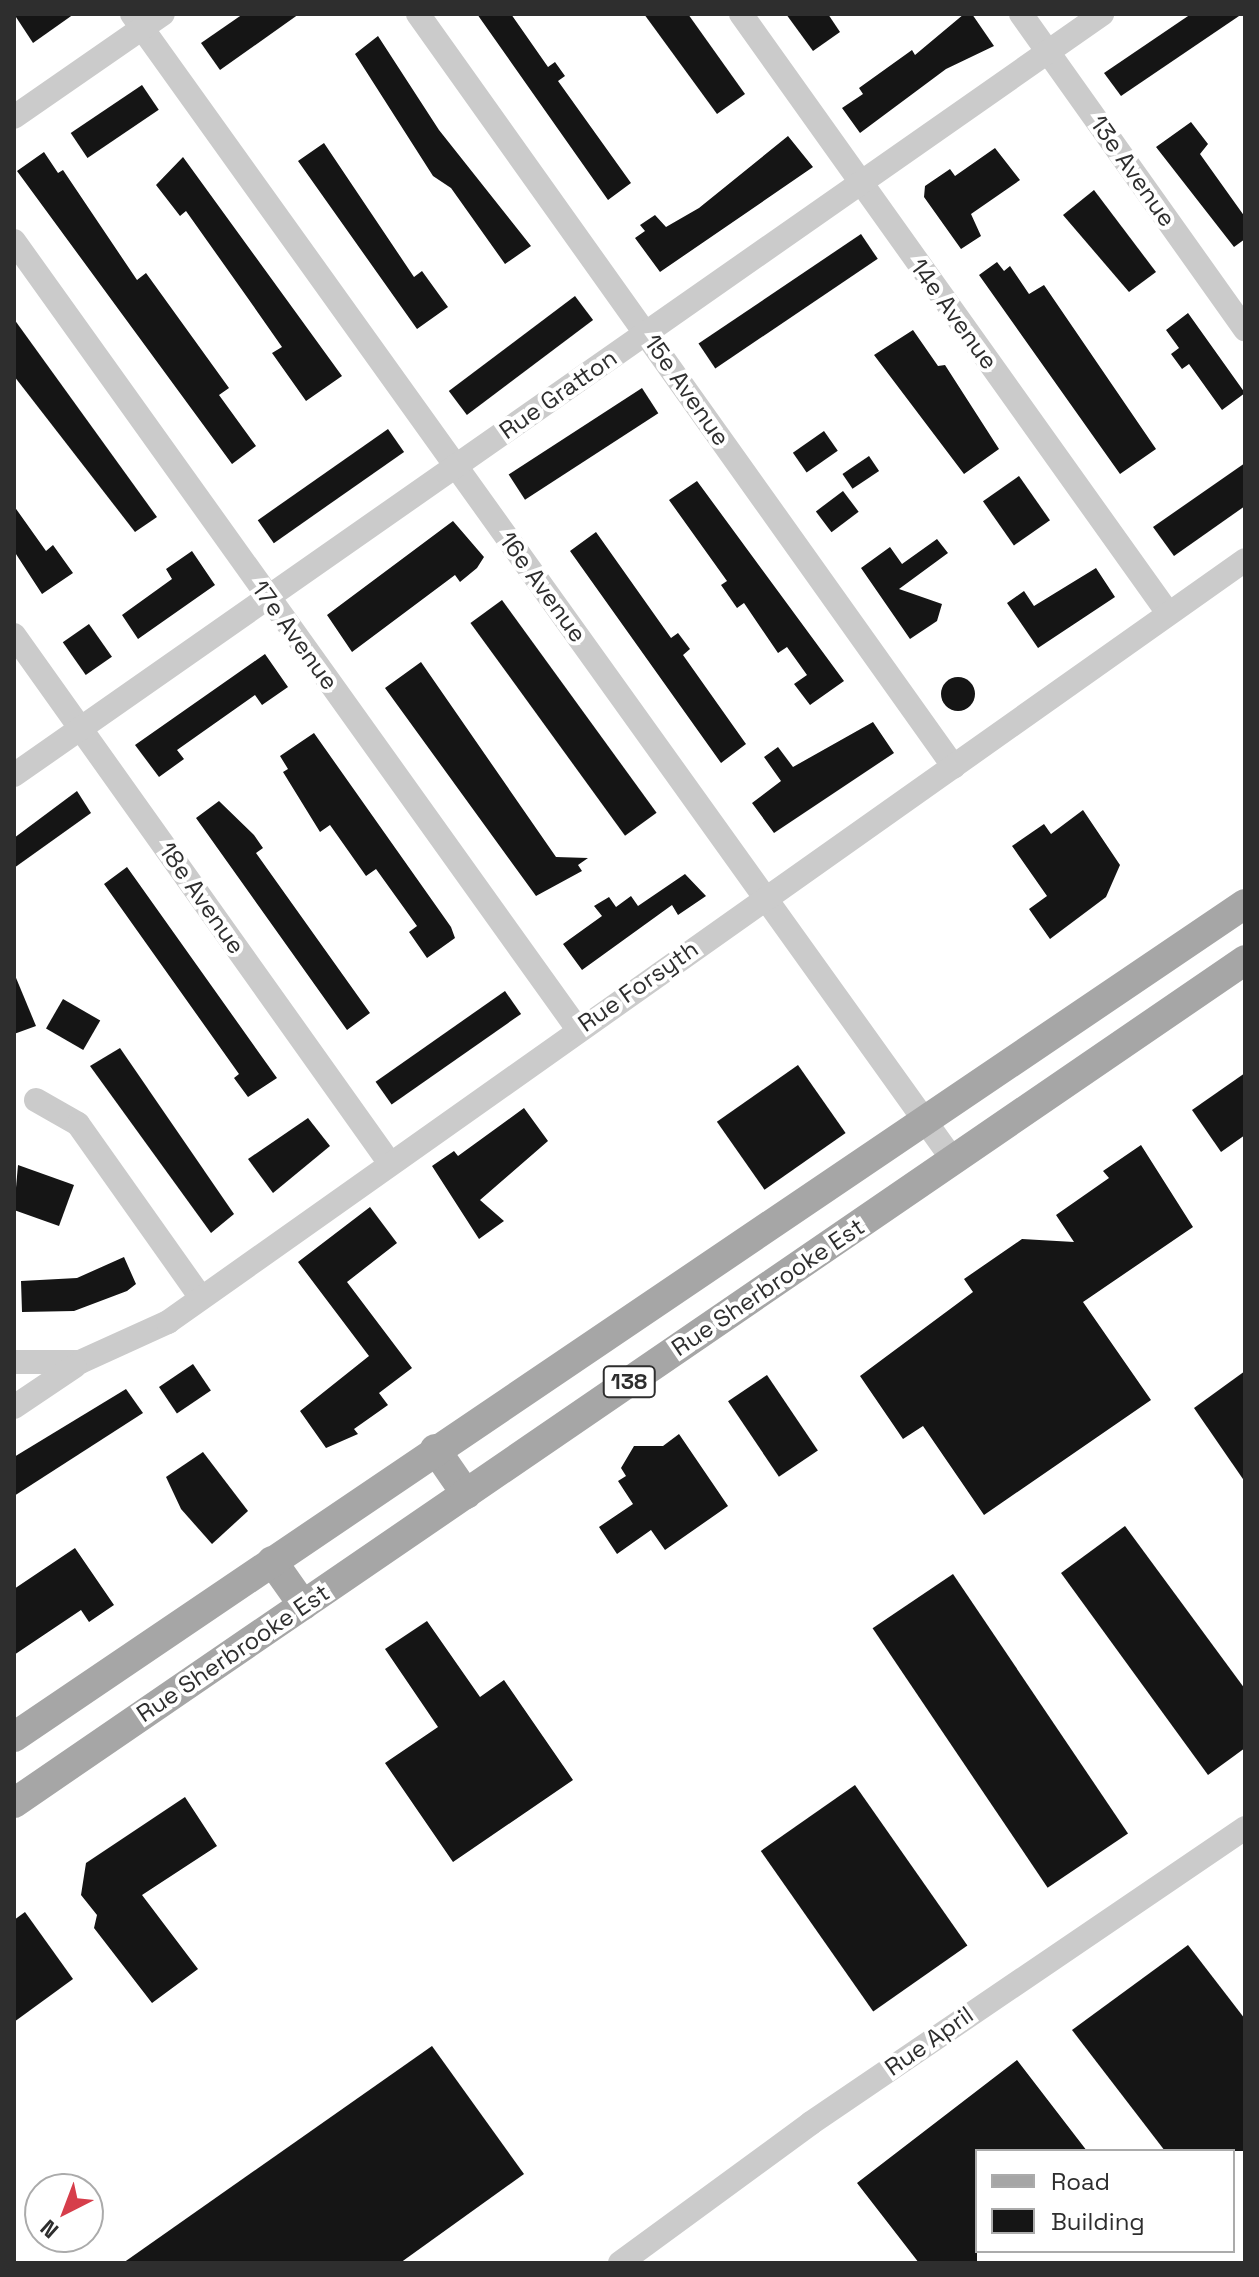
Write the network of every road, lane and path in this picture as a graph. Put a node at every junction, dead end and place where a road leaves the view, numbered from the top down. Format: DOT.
graph roads {
  1 [pos="163,14"];
  2 [pos="418,14"];
  3 [pos="741,14"];
  4 [pos="1021,14"];
  5 [pos="1102,14"];
  6 [pos="137,21"];
  7 [pos="1049,53"];
  8 [pos="14,117"];
  9 [pos="862,184"];
  10 [pos="14,241"];
  11 [pos="1245,329"];
  12 [pos="646,332"];
  13 [pos="456,466"];
  14 [pos="1245,560"];
  15 [pos="267,596"];
  16 [pos="1168,613"];
  17 [pos="14,635"];
  18 [pos="81,729"];
  19 [pos="954,767"];
  20 [pos="14,775"];
  21 [pos="766,899"];
  22 [pos="1245,904"];
  23 [pos="1177,951"];
  24 [pos="1245,960"];
  25 [pos="1203,989"];
  26 [pos="577,1028"];
  27 [pos="1056,1030"];
  28 [pos="1084,1071"];
  29 [pos="36,1100"];
  30 [pos="922,1117"];
  31 [pos="953,1160"];
  32 [pos="389,1162"];
  33 [pos="200,1296"];
  34 [pos="14,1362"];
  35 [pos="80,1362"];
  36 [pos="14,1407"];
  37 [pos="435,1449"];
  38 [pos="466,1494"];
  39 [pos="272,1561"];
  40 [pos="303,1605"];
  41 [pos="14,1737"];
  42 [pos="14,1803"];
  43 [pos="1245,1828"];
  44 [pos="620,2263"];
  1 -- 6 [label="street"];
  2 -- 12 [label="street, 15e Avenue"];
  3 -- 9 [label="street, 14e Avenue"];
  4 -- 7 [label="street, 13e Avenue"];
  5 -- 7 [label="street, Rue Gratton"];
  6 -- 8 [label="street"];
  6 -- 13 [label="street, 16e Avenue"];
  7 -- 9 [label="street, Rue Gratton"];
  7 -- 11 [label="street, 13e Avenue"];
  9 -- 12 [label="street, Rue Gratton"];
  9 -- 16 [label="street, 14e Avenue"];
  10 -- 15 [label="street, 17e Avenue"];
  12 -- 13 [label="street, Rue Gratton"];
  12 -- 19 [label="street, 15e Avenue"];
  13 -- 15 [label="street, Rue Gratton"];
  13 -- 21 [label="street, 16e Avenue"];
  14 -- 16 [label="street, Rue Forsyth"];
  15 -- 18 [label="street, Rue Gratton"];
  15 -- 26 [label="street, 17e Avenue"];
  16 -- 19 [label="street, Rue Forsyth"];
  17 -- 18 [label="street, 18e Avenue"];
  18 -- 20 [label="street, Rue Gratton"];
  18 -- 32 [label="street, 18e Avenue"];
  19 -- 21 [label="street, Rue Forsyth"];
  21 -- 26 [label="street, Rue Forsyth"];
  21 -- 30 [label="street, 16e Avenue"];
  22 -- 23 [label="main road, 138"];
  23 -- 25 [label="main road"];
  23 -- 27 [label="main road, 138"];
  24 -- 25 [label="main road, Rue Sherbrooke Est / 138"];
  25 -- 28 [label="main road, Rue Sherbrooke Est / 138"];
  26 -- 32 [label="street, Rue Forsyth"];
  27 -- 28 [label="main road"];
  27 -- 30 [label="main road, 138"];
  28 -- 31 [label="main road, Rue Sherbrooke Est / 138"];
  29 -- 33 [label="street"];
  30 -- 31 [label="street, 16e Avenue"];
  30 -- 37 [label="main road, 138"];
  31 -- 38 [label="main road, Rue Sherbrooke Est / 138"];
  32 -- 33 [label="street, Rue Forsyth"];
  33 -- 35 [label="street, Rue Forsyth"];
  34 -- 35 [label="street, Rue Forsyth"];
  35 -- 36 [label="street"];
  37 -- 38 [label="main road"];
  37 -- 39 [label="main road, 138"];
  38 -- 40 [label="main road, Rue Sherbrooke Est / 138"];
  39 -- 40 [label="main road"];
  39 -- 41 [label="main road, 138"];
  40 -- 42 [label="main road, Rue Sherbrooke Est / 138"];
  43 -- 44 [label="street, Rue April"];
}
